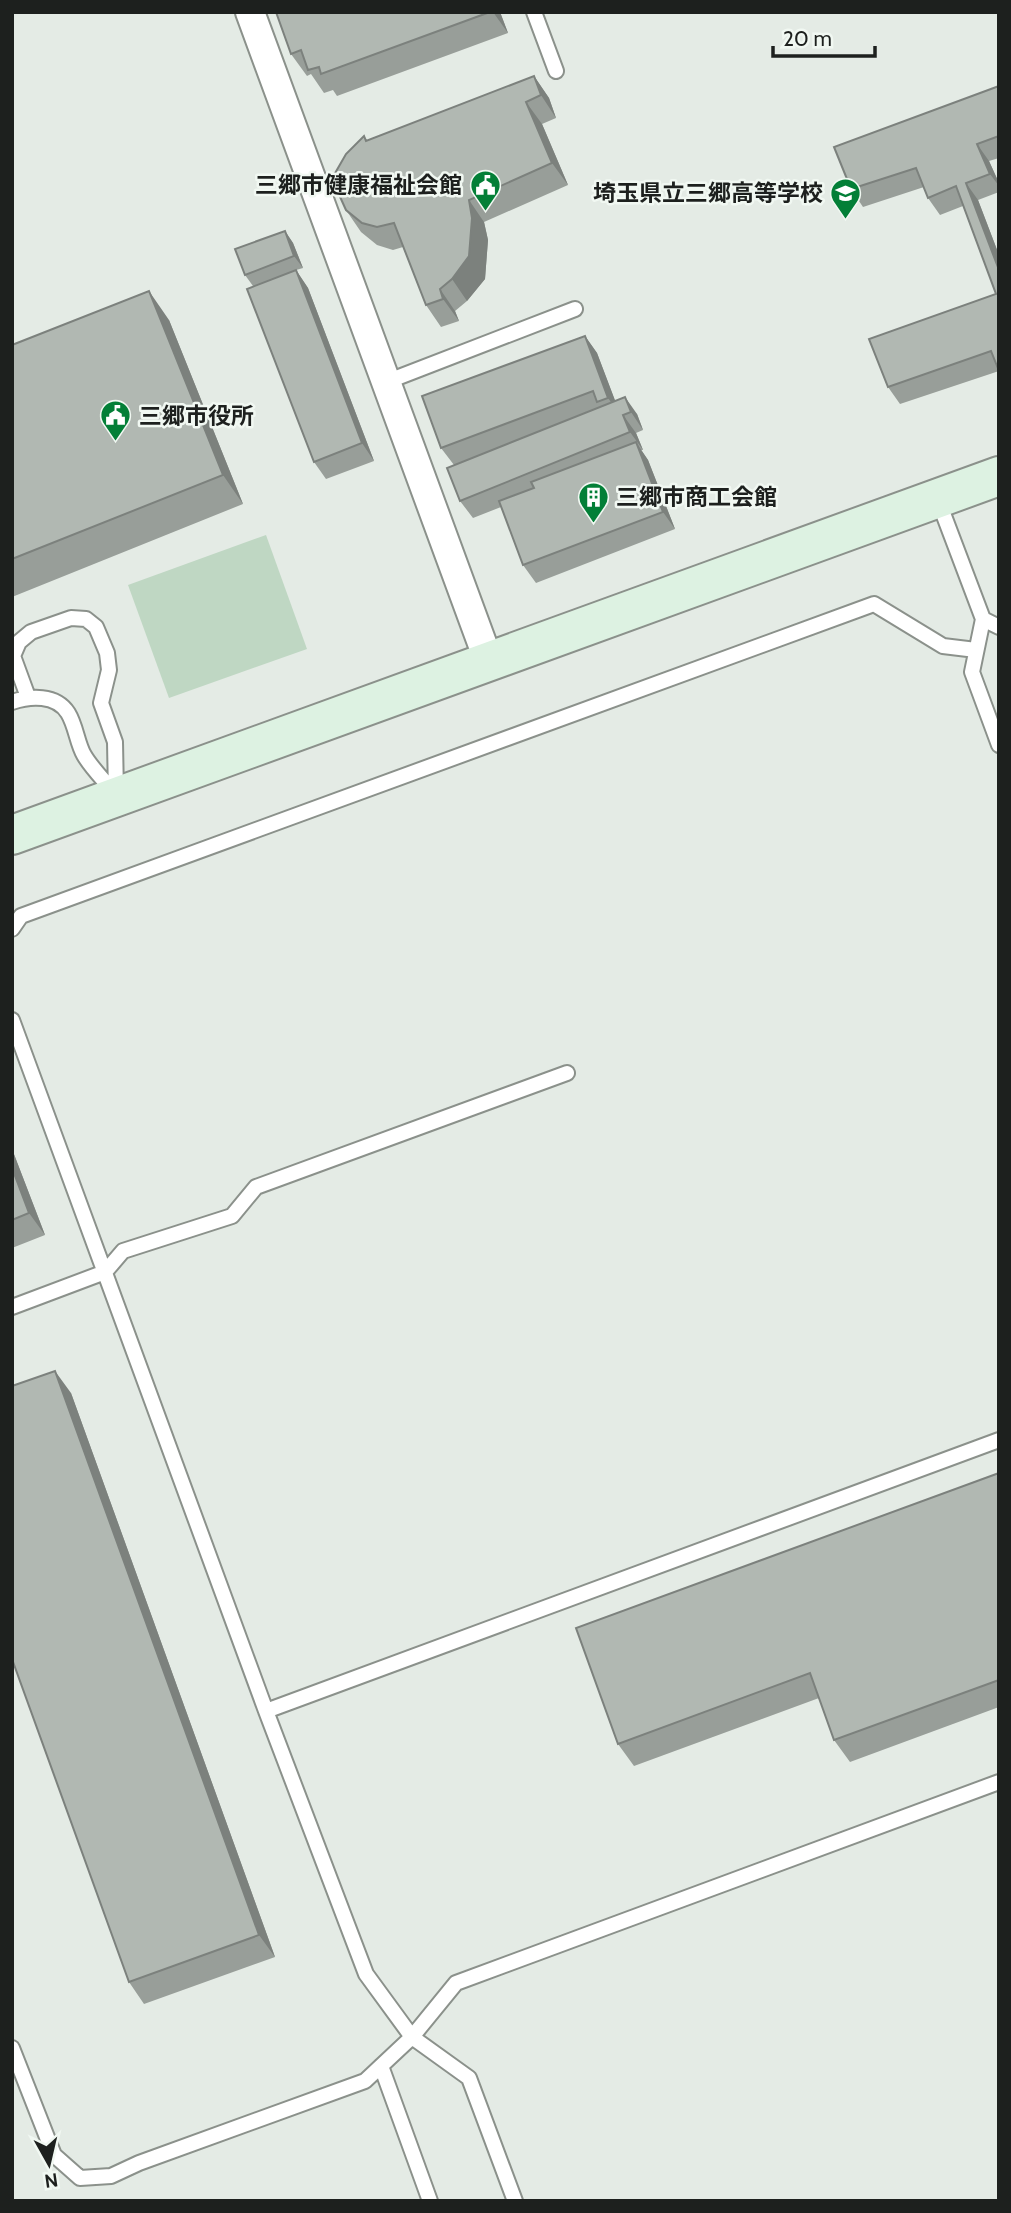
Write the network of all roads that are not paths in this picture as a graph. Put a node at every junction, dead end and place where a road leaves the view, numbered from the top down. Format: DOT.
graph roads {
  1 [pos="250,12"];
  2 [pos="534,12"];
  3 [pos="556,71"];
  4 [pos="575,309"];
  5 [pos="386,382"];
  6 [pos="999,476"];
  7 [pos="938,499"];
  8 [pos="983,619"];
  9 [pos="999,627"];
  10 [pos="976,650"];
  11 [pos="489,662"];
  12 [pos="28,697"];
  13 [pos="12,702"];
  14 [pos="999,746"];
  15 [pos="117,796"];
  16 [pos="12,835"];
  17 [pos="12,929"];
  18 [pos="12,1020"];
  19 [pos="567,1073"];
  20 [pos="105,1272"];
  21 [pos="12,1307"];
  22 [pos="999,1440"];
  23 [pos="266,1711"];
  24 [pos="999,1782"];
  25 [pos="412,2036"];
  26 [pos="12,2048"];
  27 [pos="381,2066"];
  28 [pos="430,2201"];
  29 [pos="515,2201"];
  1 -- 5 [label="street"];
  2 -- 3 [label="lane"];
  4 -- 5 [label="lane"];
  5 -- 11 [label="street"];
  6 -- 7 [label="street"];
  7 -- 8 [label="lane"];
  7 -- 11 [label="street"];
  8 -- 9 [label="lane"];
  8 -- 10 [label="lane"];
  10 -- 14 [label="lane"];
  10 -- 17 [label="lane"];
  11 -- 15 [label="street"];
  12 -- 13 [label="lane"];
  12 -- 15 [label="lane"];
  12 -- 15 [label="lane"];
  15 -- 16 [label="street"];
  18 -- 20 [label="lane"];
  19 -- 20 [label="lane"];
  20 -- 21 [label="lane"];
  20 -- 23 [label="lane"];
  22 -- 23 [label="lane"];
  23 -- 25 [label="lane"];
  24 -- 25 [label="lane"];
  25 -- 27 [label="lane"];
  25 -- 29 [label="lane"];
  26 -- 27 [label="lane"];
  27 -- 28 [label="lane"];
}
